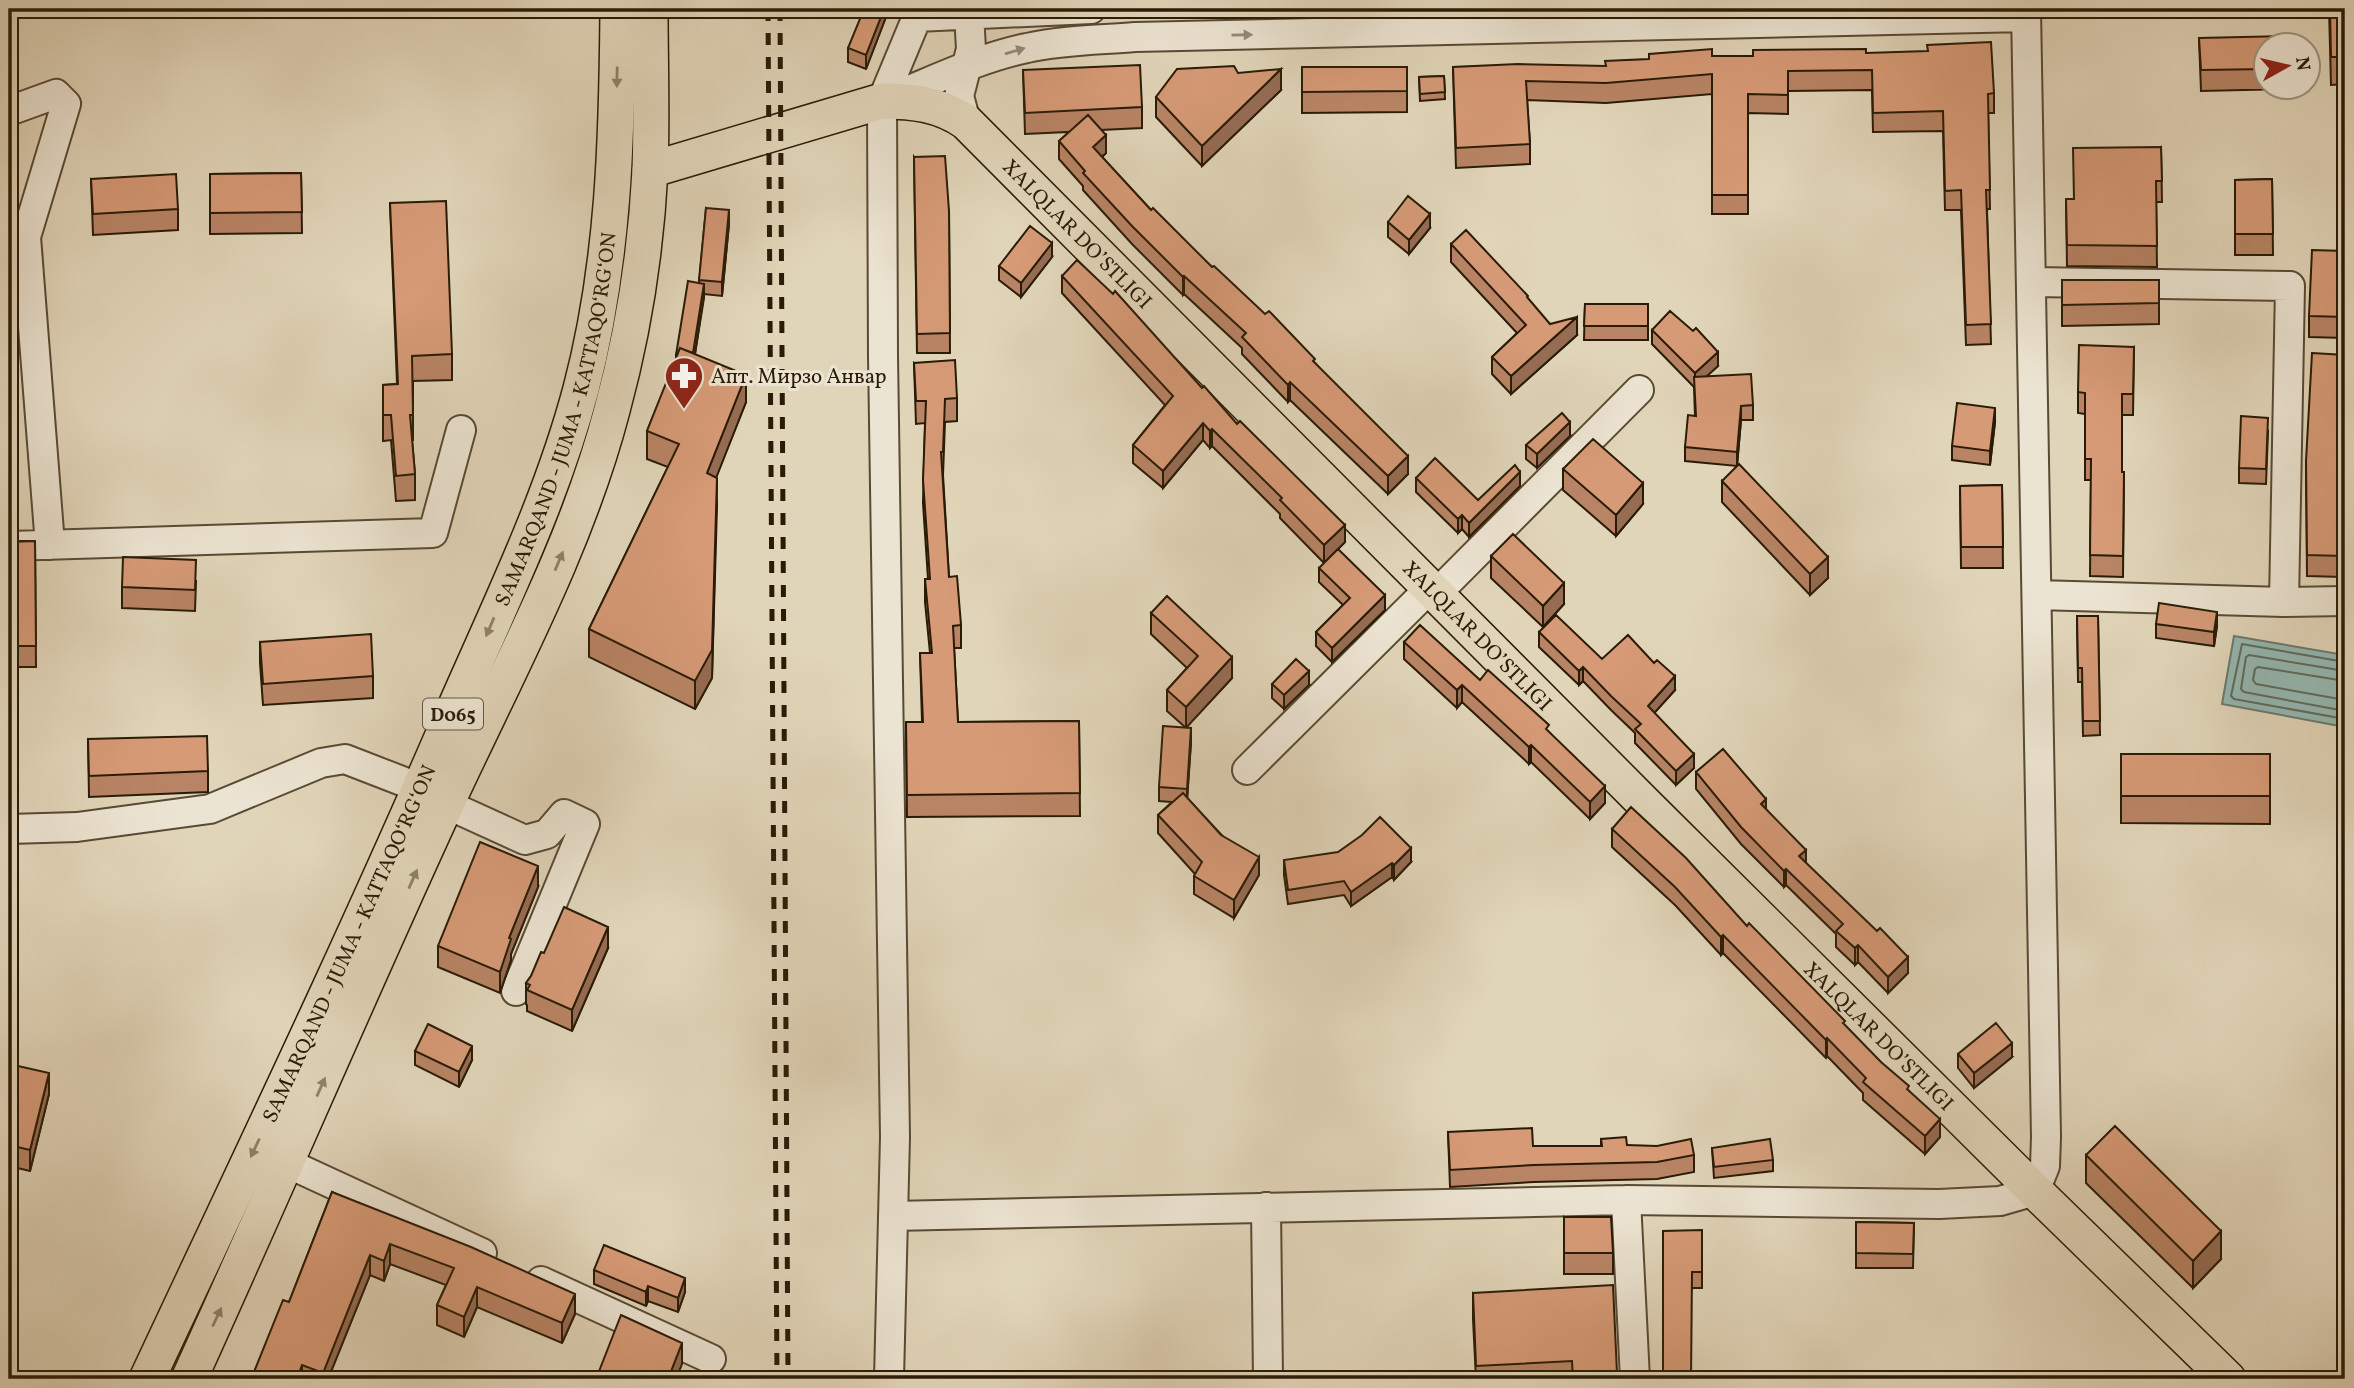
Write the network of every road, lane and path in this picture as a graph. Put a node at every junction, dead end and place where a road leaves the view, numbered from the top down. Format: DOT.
graph roads {
  1 [pos="618,9"];
  2 [pos="650,9"];
  3 [pos="1091,9"];
  4 [pos="917,13"];
  5 [pos="2026,13"];
  6 [pos="969,14"];
  7 [pos="966,68"];
  8 [pos="882,101"];
  9 [pos="944,105"];
  10 [pos="9,111"];
  11 [pos="650,170"];
  12 [pos="2033,282"];
  13 [pos="1639,390"];
  14 [pos="461,430"];
  15 [pos="50,545"];
  16 [pos="9,546"];
  17 [pos="1433,591"];
  18 [pos="2037,594"];
  19 [pos="2345,601"];
  20 [pos="2284,602"];
  21 [pos="1247,770"];
  22 [pos="433,796"];
  23 [pos="9,829"];
  24 [pos="516,991"];
  25 [pos="287,1163"];
  26 [pos="2035,1191"];
  27 [pos="1626,1200"];
  28 [pos="1266,1207"];
  29 [pos="893,1216"];
  30 [pos="215,1235"];
  31 [pos="247,1251"];
  32 [pos="711,1359"];
  33 [pos="147,1379"];
  34 [pos="189,1379"];
  35 [pos="889,1379"];
  36 [pos="1268,1379"];
  37 [pos="1635,1379"];
  38 [pos="2228,1379"];
  1 -- 22 [label="main road, SAMARQAND - JUMA - KATTAQO‘RG‘ON / D065, one-way"];
  2 -- 11 [label="main road, SAMARQAND - JUMA - KATTAQO‘RG‘ON / D065"];
  3 -- 6 [label="street"];
  4 -- 6 [label="street"];
  4 -- 8 [label="street"];
  4 -- 9 [label="street"];
  7 -- 5 [label="street, one-way"];
  5 -- 12 [label="street"];
  6 -- 7 [label="street"];
  7 -- 9 [label="street"];
  7 -- 9 [label="street"];
  8 -- 9 [label="main road"];
  8 -- 11 [label="main road"];
  8 -- 29 [label="street"];
  9 -- 17 [label="main road, XALQLAR DO’STLIGI"];
  10 -- 15 [label="street"];
  22 -- 11 [label="main road, SAMARQAND - JUMA - KATTAQO‘RG‘ON / D065, one-way"];
  12 -- 18 [label="street"];
  12 -- 20 [label="street"];
  13 -- 17 [label="street"];
  14 -- 15 [label="street"];
  15 -- 16 [label="street"];
  17 -- 21 [label="street"];
  17 -- 26 [label="main road, XALQLAR DO’STLIGI"];
  18 -- 20 [label="street"];
  18 -- 26 [label="street"];
  19 -- 20 [label="street"];
  22 -- 23 [label="street"];
  22 -- 24 [label="street"];
  25 -- 22 [label="main road, SAMARQAND - JUMA - KATTAQO‘RG‘ON / D065, one-way"];
  22 -- 30 [label="main road, SAMARQAND - JUMA - KATTAQO‘RG‘ON / D065, one-way"];
  25 -- 31 [label="main road, SAMARQAND - JUMA - KATTAQO‘RG‘ON / D065"];
  25 -- 32 [label="street"];
  26 -- 27 [label="street"];
  26 -- 38 [label="main road, XALQLAR DO’STLIGI"];
  27 -- 28 [label="street"];
  27 -- 37 [label="street"];
  28 -- 29 [label="street"];
  28 -- 36 [label="street"];
  29 -- 35 [label="street"];
  30 -- 31 [label="main road"];
  30 -- 33 [label="main road, SAMARQAND - JUMA - KATTAQO‘RG‘ON / D065"];
  34 -- 31 [label="main road, SAMARQAND - JUMA - KATTAQO‘RG‘ON / D065, one-way"];
}
